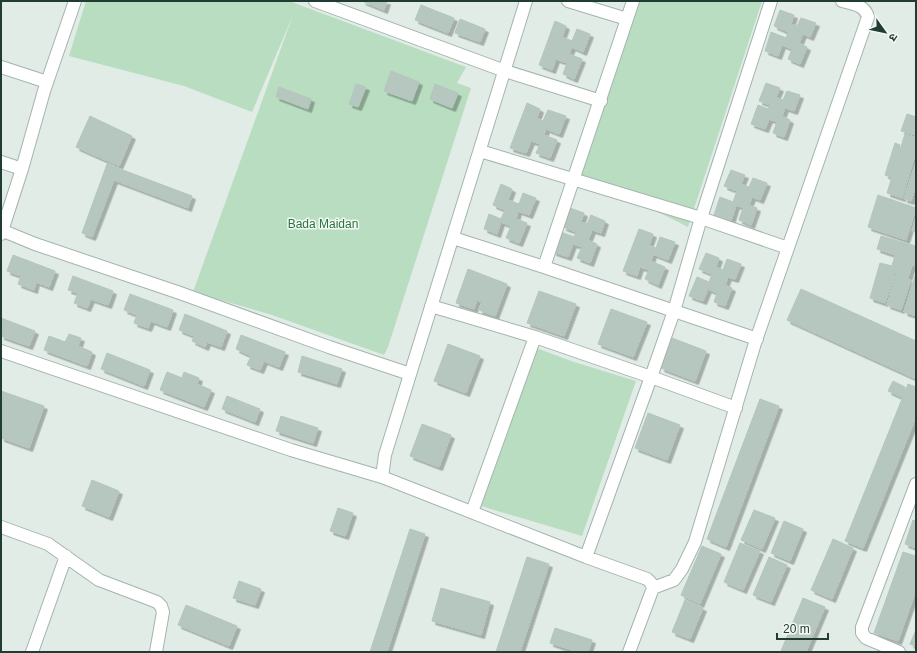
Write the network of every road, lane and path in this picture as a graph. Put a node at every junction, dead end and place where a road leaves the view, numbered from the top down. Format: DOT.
graph roads {
  1 [pos="75,1"];
  2 [pos="315,1"];
  3 [pos="526,1"];
  4 [pos="568,1"];
  5 [pos="633,1"];
  6 [pos="771,1"];
  7 [pos="842,1"];
  8 [pos="627,19"];
  9 [pos="1,67"];
  10 [pos="505,71"];
  11 [pos="47,82"];
  12 [pos="600,101"];
  13 [pos="480,151"];
  14 [pos="1,162"];
  15 [pos="22,169"];
  16 [pos="575,179"];
  17 [pos="701,218"];
  18 [pos="1,232"];
  19 [pos="452,238"];
  20 [pos="788,248"];
  21 [pos="544,267"];
  22 [pos="432,306"];
  23 [pos="674,311"];
  24 [pos="535,337"];
  25 [pos="757,339"];
  26 [pos="1,351"];
  27 [pos="410,374"];
  28 [pos="651,377"];
  29 [pos="736,408"];
  30 [pos="382,477"];
  31 [pos="916,484"];
  32 [pos="472,512"];
  33 [pos="1,527"];
  34 [pos="66,556"];
  35 [pos="586,557"];
  36 [pos="653,588"];
  37 [pos="32,652"];
  38 [pos="156,652"];
  39 [pos="629,652"];
  40 [pos="899,652"];
  1 -- 11 [label="street"];
  2 -- 10 [label="street"];
  3 -- 10 [label="street"];
  4 -- 8 [label="street"];
  5 -- 8 [label="street"];
  6 -- 17 [label="street"];
  7 -- 20 [label="street"];
  8 -- 12 [label="street"];
  9 -- 11 [label="street"];
  10 -- 12 [label="street"];
  10 -- 13 [label="street"];
  11 -- 15 [label="street"];
  12 -- 16 [label="street"];
  13 -- 16 [label="street"];
  13 -- 19 [label="street"];
  14 -- 15 [label="street"];
  15 -- 18 [label="street"];
  16 -- 17 [label="street"];
  16 -- 21 [label="street"];
  17 -- 20 [label="street"];
  17 -- 23 [label="street"];
  18 -- 27 [label="street"];
  19 -- 21 [label="street"];
  19 -- 22 [label="street"];
  20 -- 25 [label="street"];
  21 -- 23 [label="street"];
  22 -- 24 [label="street"];
  22 -- 27 [label="street"];
  23 -- 25 [label="street"];
  23 -- 28 [label="street"];
  24 -- 28 [label="street"];
  24 -- 32 [label="street"];
  25 -- 29 [label="street"];
  26 -- 30 [label="street"];
  27 -- 30 [label="street"];
  28 -- 29 [label="street"];
  28 -- 35 [label="street"];
  29 -- 36 [label="street"];
  30 -- 32 [label="street"];
  31 -- 40 [label="street"];
  32 -- 35 [label="street"];
  33 -- 34 [label="street"];
  34 -- 37 [label="street"];
  34 -- 38 [label="street"];
  35 -- 36 [label="street"];
  36 -- 39 [label="street"];
}
